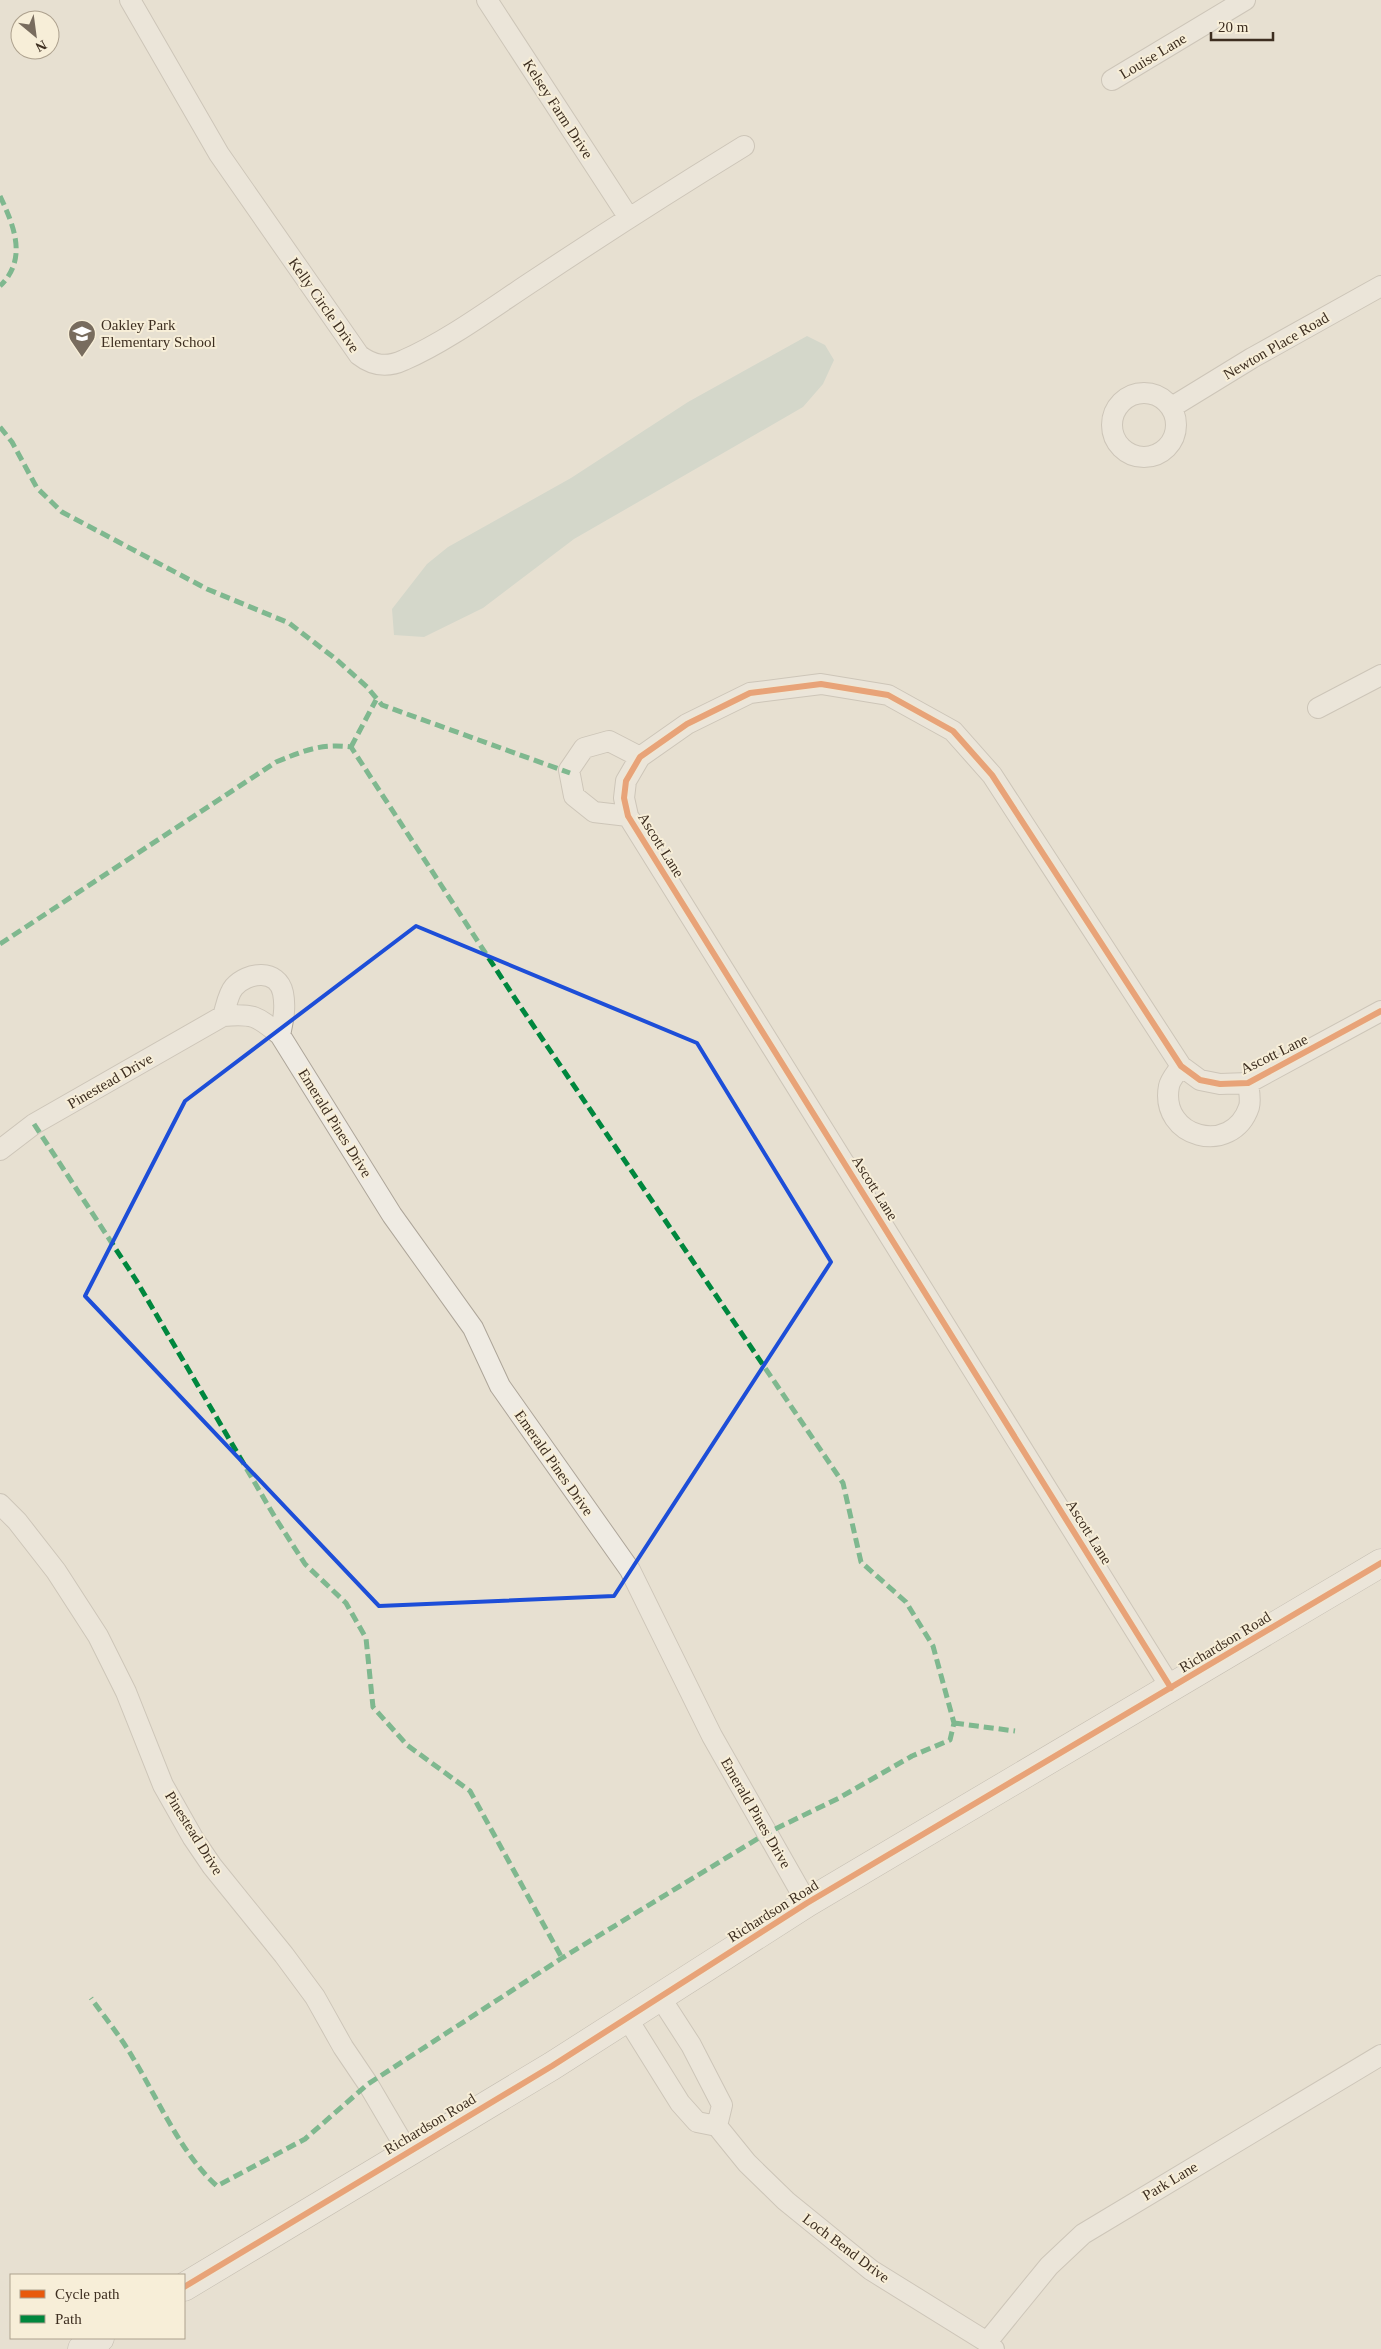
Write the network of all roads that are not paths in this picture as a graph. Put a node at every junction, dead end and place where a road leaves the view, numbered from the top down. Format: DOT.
graph roads {
  1 [pos="130,0"];
  2 [pos="488,0"];
  3 [pos="1245,0"];
  4 [pos="1112,80"];
  5 [pos="744,146"];
  6 [pos="629,218"];
  7 [pos="1381,286"];
  8 [pos="1172,407"];
  9 [pos="1381,675"];
  10 [pos="1318,708"];
  11 [pos="640,757"];
  12 [pos="628,816"];
  13 [pos="1381,1011"];
  14 [pos="246,1014"];
  15 [pos="223,1016"];
  16 [pos="280,1035"];
  17 [pos="1181,1066"];
  18 [pos="1248,1084"];
  19 [pos="0,1150"];
  20 [pos="0,1504"];
  21 [pos="1381,1564"];
  22 [pos="1171,1688"];
  23 [pos="807,1903"];
  24 [pos="660,1997"];
  25 [pos="627,2018"];
  26 [pos="1381,2054"];
  27 [pos="717,2126"];
  28 [pos="408,2152"];
  29 [pos="185,2286"];
  30 [pos="98,2339"];
  31 [pos="991,2346"];
  32 [pos="82,2349"];
  1 -- 6 [label="street, Kelly Circle Drive"];
  2 -- 6 [label="street, Kelsey Farm Drive"];
  3 -- 4 [label="street, Louise Lane"];
  5 -- 6 [label="street, Kelly Circle Drive"];
  7 -- 8 [label="street, Newton Place Road"];
  9 -- 10 [label="street"];
  11 -- 12 [label="street, Ascott Lane"];
  11 -- 12 [label="street, Ascott Lane"];
  11 -- 17 [label="street, Ascott Lane"];
  12 -- 22 [label="street, Ascott Lane"];
  13 -- 18 [label="street, Ascott Lane"];
  14 -- 15 [label="street, Pinestead Drive"];
  14 -- 16 [label="street, Emerald Pines Drive"];
  15 -- 16 [label="street"];
  15 -- 19 [label="street, Pinestead Drive"];
  16 -- 23 [label="street, Emerald Pines Drive"];
  17 -- 18 [label="street, Ascott Lane"];
  17 -- 18 [label="street, Ascott Lane"];
  20 -- 28 [label="street, Pinestead Drive"];
  21 -- 22 [label="street, Richardson Road"];
  22 -- 23 [label="street, Richardson Road"];
  23 -- 24 [label="street, Richardson Road"];
  24 -- 25 [label="street, Richardson Road"];
  24 -- 27 [label="street"];
  25 -- 27 [label="street"];
  25 -- 28 [label="street, Richardson Road"];
  26 -- 31 [label="street, Park Lane"];
  27 -- 31 [label="street, Loch Bend Drive"];
  28 -- 29 [label="street, Richardson Road"];
  30 -- 32 [label="street"];
}
